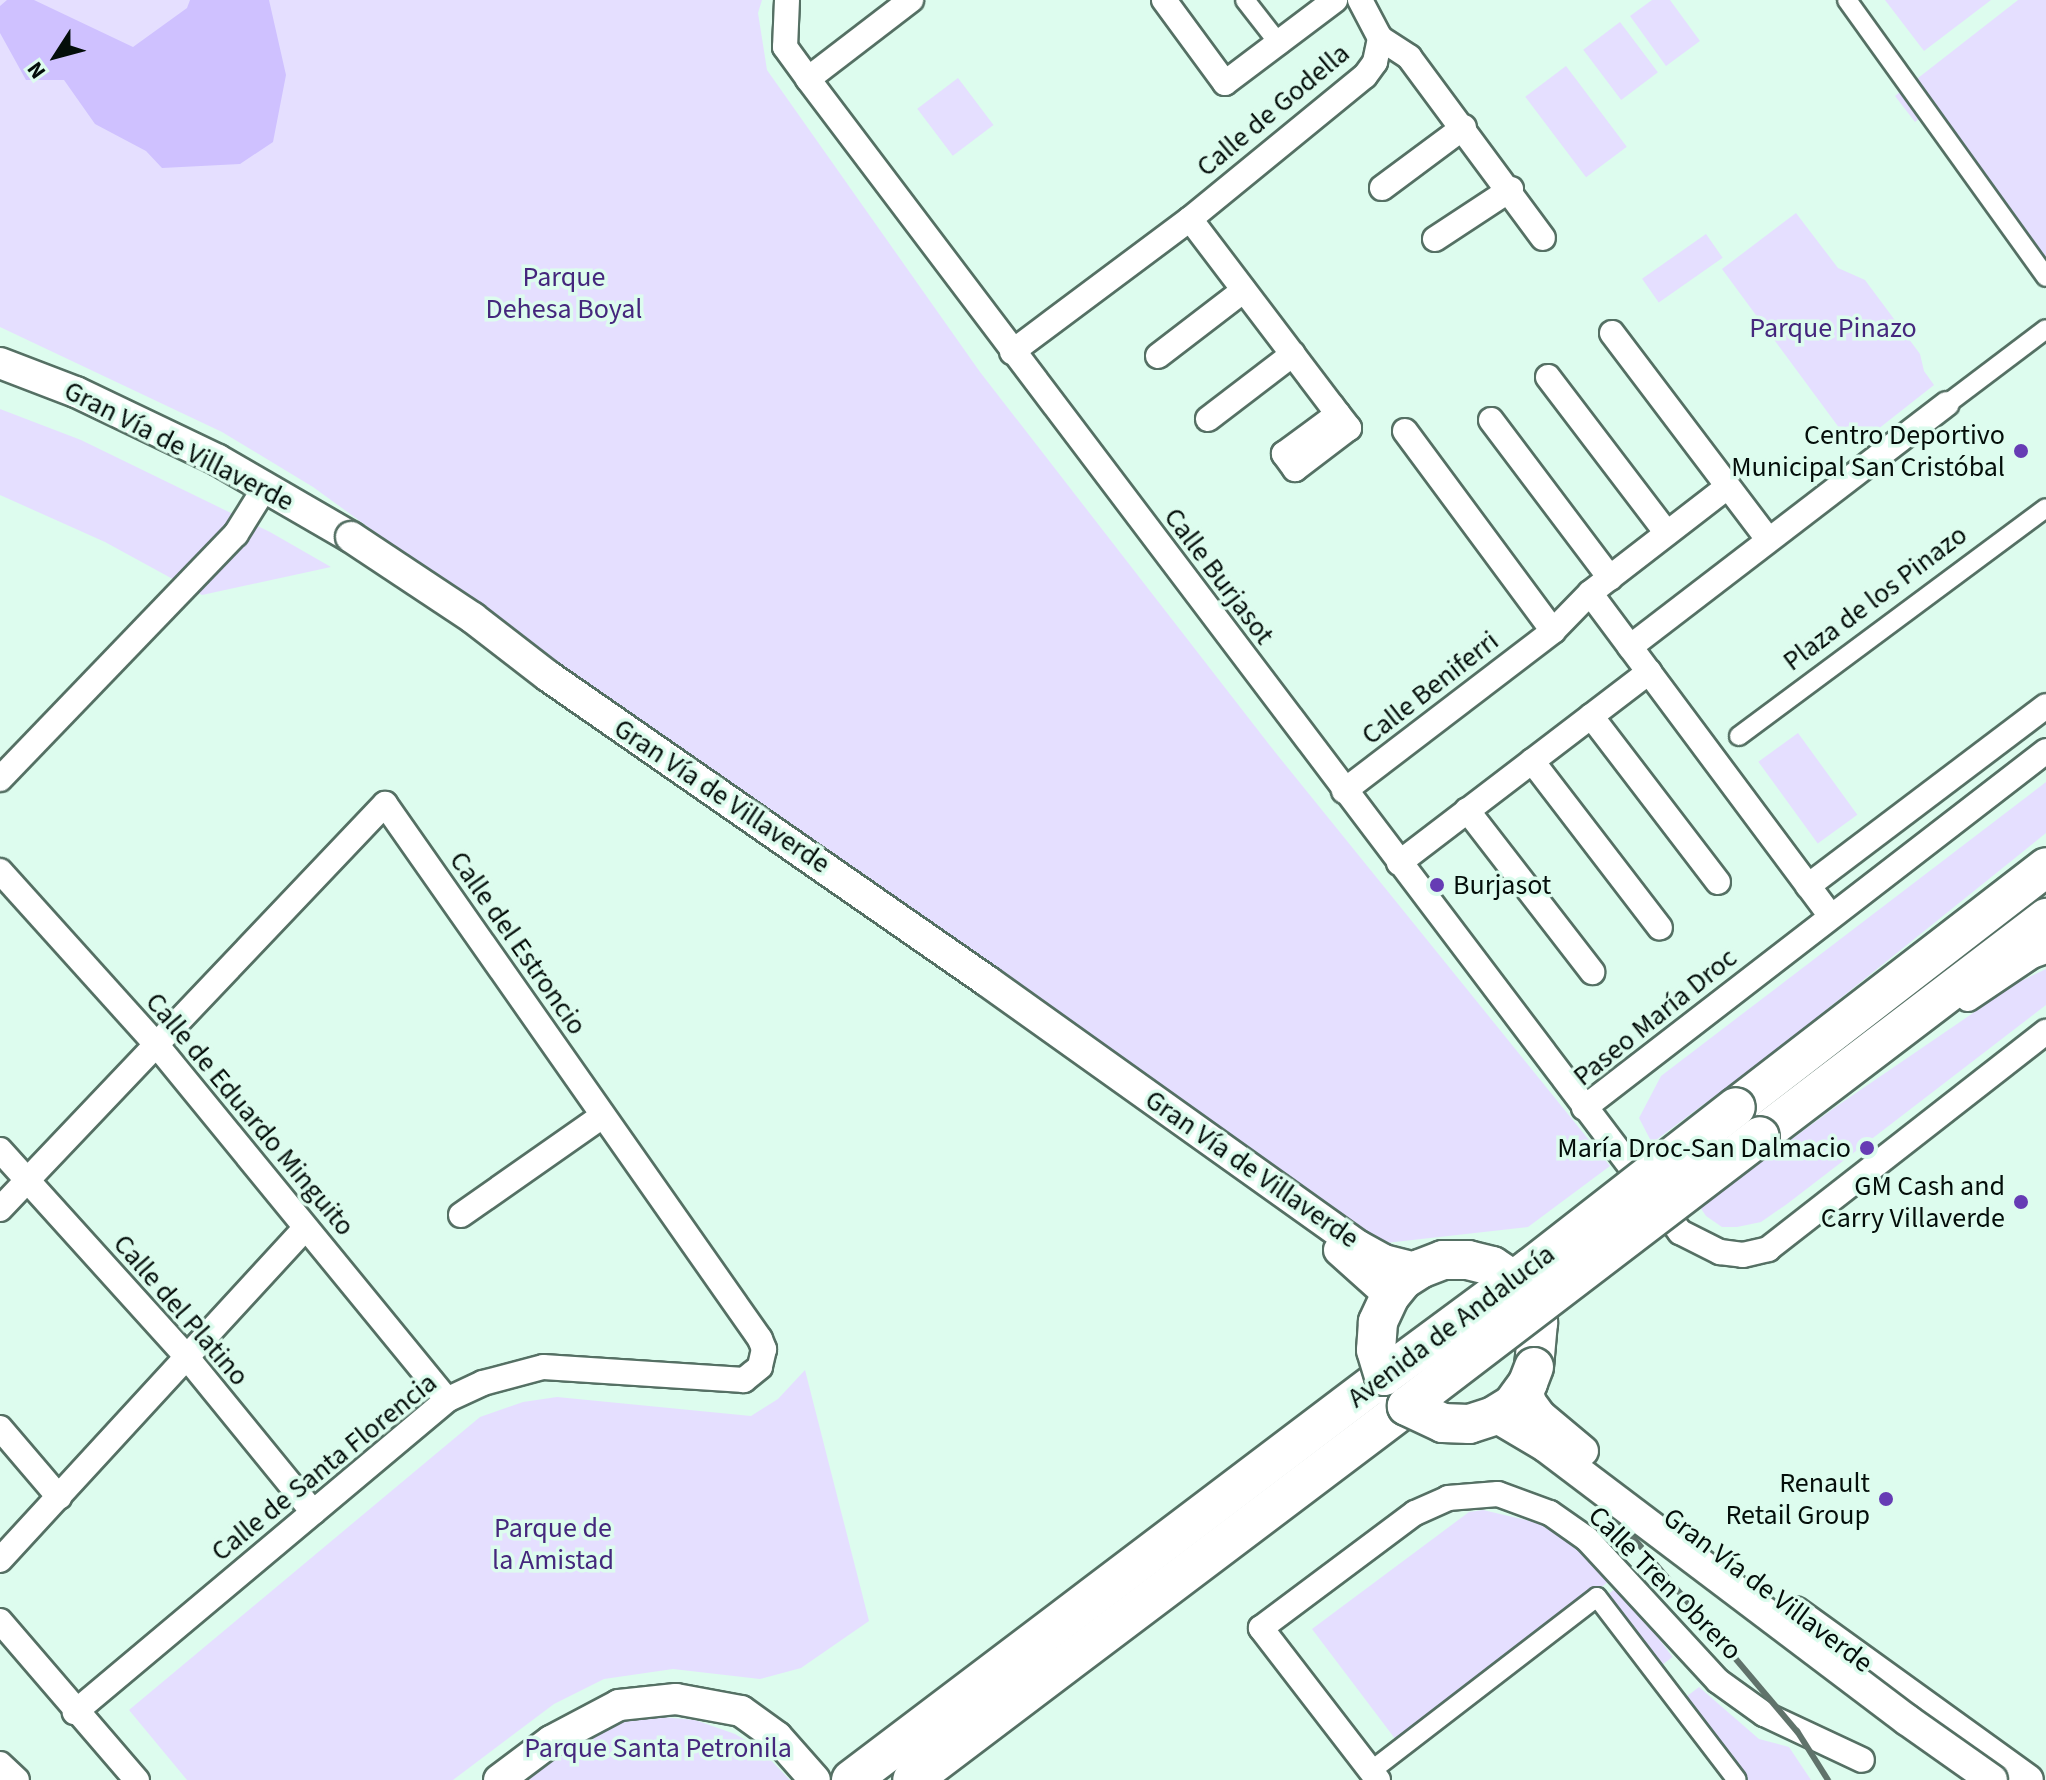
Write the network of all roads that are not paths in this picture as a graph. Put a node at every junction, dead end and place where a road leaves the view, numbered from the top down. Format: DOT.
graph roads {
  1 [pos="787,0"];
  2 [pos="911,0"];
  3 [pos="1164,0"];
  4 [pos="1245,0"];
  5 [pos="1335,0"];
  6 [pos="1360,0"];
  7 [pos="1847,0"];
  8 [pos="1380,38"];
  9 [pos="1280,45"];
  10 [pos="808,79"];
  11 [pos="1464,127"];
  12 [pos="1382,188"];
  13 [pos="1511,189"];
  14 [pos="1190,219"];
  15 [pos="1543,238"];
  16 [pos="1435,239"];
  17 [pos="2046,277"];
  18 [pos="1244,290"];
  19 [pos="2046,329"];
  20 [pos="1612,333"];
  21 [pos="1012,352"];
  22 [pos="1293,354"];
  23 [pos="1158,356"];
  24 [pos="0,363"];
  25 [pos="1548,377"];
  26 [pos="0,379"];
  27 [pos="1947,404"];
  28 [pos="1338,414"];
  29 [pos="1208,419"];
  30 [pos="1491,420"];
  31 [pos="1405,431"];
  32 [pos="1727,487"];
  33 [pos="259,497"];
  34 [pos="2046,508"];
  35 [pos="1667,533"];
  36 [pos="1768,539"];
  37 [pos="347,542"];
  38 [pos="1610,578"];
  39 [pos="1590,593"];
  40 [pos="1553,631"];
  41 [pos="1630,647"];
  42 [pos="1649,672"];
  43 [pos="2046,706"];
  44 [pos="1591,716"];
  45 [pos="1739,736"];
  46 [pos="2046,751"];
  47 [pos="1532,761"];
  48 [pos="0,779"];
  49 [pos="1344,791"];
  50 [pos="1467,810"];
  51 [pos="1399,863"];
  52 [pos="2046,867"];
  53 [pos="0,871"];
  54 [pos="1718,882"];
  55 [pos="1808,886"];
  56 [pos="1830,915"];
  57 [pos="2046,918"];
  58 [pos="1660,928"];
  59 [pos="2046,951"];
  60 [pos="1592,972"];
  61 [pos="2046,1032"];
  62 [pos="155,1043"];
  63 [pos="1859,1061"];
  64 [pos="1584,1108"];
  65 [pos="601,1117"];
  66 [pos="0,1150"];
  67 [pos="26,1181"];
  68 [pos="0,1209"];
  69 [pos="461,1215"];
  70 [pos="305,1228"];
  71 [pos="1420,1269"];
  72 [pos="1523,1294"];
  73 [pos="1390,1296"];
  74 [pos="760,1339"];
  75 [pos="185,1355"];
  76 [pos="1384,1376"];
  77 [pos="1528,1383"];
  78 [pos="447,1400"];
  79 [pos="1407,1406"];
  80 [pos="1494,1416"];
  81 [pos="0,1428"];
  82 [pos="59,1497"];
  83 [pos="313,1512"];
  84 [pos="0,1560"];
  85 [pos="1624,1576"];
  86 [pos="1597,1597"];
  87 [pos="0,1621"];
  88 [pos="75,1712"];
  89 [pos="1862,1760"];
  90 [pos="0,1764"];
  91 [pos="124,1775"];
  92 [pos="1374,1776"];
  93 [pos="812,1777"];
  94 [pos="17,1780"];
  95 [pos="499,1780"];
  96 [pos="851,1780"];
  97 [pos="912,1780"];
  98 [pos="1737,1780"];
  99 [pos="1992,1780"];
  100 [pos="2028,1780"];
  1 -- 10 [label="street, Calle Burjasot"];
  2 -- 10 [label="street"];
  3 -- 9 [label="street"];
  4 -- 9 [label="street"];
  5 -- 9 [label="street"];
  6 -- 8 [label="street, Calle de Godella"];
  7 -- 17 [label="street"];
  8 -- 11 [label="street, Calle de Godella"];
  8 -- 14 [label="street, Calle de Godella"];
  10 -- 21 [label="street, Calle Burjasot"];
  11 -- 12 [label="street"];
  11 -- 13 [label="street, Calle de Godella"];
  13 -- 15 [label="street, Calle de Godella"];
  13 -- 16 [label="street"];
  14 -- 18 [label="street, Calle de Godella"];
  14 -- 21 [label="street, Calle de Godella"];
  18 -- 22 [label="street, Calle de Godella"];
  18 -- 23 [label="street"];
  19 -- 27 [label="street"];
  20 -- 32 [label="street"];
  21 -- 49 [label="street, Calle Burjasot"];
  22 -- 28 [label="street, Calle de Godella"];
  22 -- 29 [label="street"];
  24 -- 37 [label="street, Gran Vía de Villaverde"];
  25 -- 35 [label="street"];
  26 -- 33 [label="street, Gran Vía de Villaverde"];
  27 -- 36 [label="street"];
  30 -- 38 [label="street"];
  31 -- 40 [label="street"];
  32 -- 35 [label="street, Calle Beniferri"];
  32 -- 36 [label="street"];
  33 -- 37 [label="street, Gran Vía de Villaverde"];
  33 -- 48 [label="street"];
  34 -- 45 [label="street, Plaza de los Pinazo"];
  35 -- 38 [label="street, Calle Beniferri"];
  36 -- 41 [label="street"];
  37 -- 71 [label="street, Gran Vía de Villaverde, bridge"];
  37 -- 73 [label="street, Gran Vía de Villaverde, bridge"];
  38 -- 39 [label="street, Calle Beniferri"];
  39 -- 40 [label="street, Calle Beniferri"];
  39 -- 41 [label="street"];
  40 -- 49 [label="street, Calle Beniferri"];
  41 -- 42 [label="street"];
  42 -- 44 [label="street"];
  42 -- 55 [label="street"];
  43 -- 55 [label="street"];
  44 -- 47 [label="street"];
  44 -- 54 [label="street"];
  46 -- 56 [label="street, Paseo María Droc"];
  47 -- 50 [label="street"];
  47 -- 58 [label="street"];
  49 -- 51 [label="street, Calle Burjasot"];
  50 -- 51 [label="street"];
  50 -- 60 [label="street"];
  51 -- 64 [label="street, Calle Burjasot"];
  52 -- 72 [label="main road, Avenida de Andalucía, bridge"];
  53 -- 62 [label="street, Calle de Eduardo Minguito"];
  55 -- 56 [label="street"];
  56 -- 64 [label="street, Paseo María Droc"];
  57 -- 63 [label="main road, Avenida de Andalucía"];
  59 -- 63 [label="street"];
  61 -- 64 [label="street, Paseo María Droc"];
  62 -- 65 [label="street, Calle del Estroncio"];
  62 -- 67 [label="street"];
  62 -- 70 [label="street, Calle de Eduardo Minguito"];
  63 -- 72 [label="main road, Avenida de Andalucía, bridge"];
  65 -- 69 [label="street"];
  65 -- 74 [label="street, Calle del Estroncio"];
  66 -- 67 [label="street, Calle del Platino"];
  67 -- 68 [label="street"];
  67 -- 75 [label="street, Calle del Platino"];
  70 -- 75 [label="street"];
  70 -- 78 [label="street, Calle de Eduardo Minguito"];
  71 -- 72 [label="main road, bridge"];
  71 -- 73 [label="main road, bridge"];
  72 -- 76 [label="main road, Avenida de Andalucía, bridge"];
  72 -- 77 [label="main road, bridge"];
  72 -- 79 [label="main road, Avenida de Andalucía, bridge"];
  73 -- 76 [label="main road, bridge"];
  74 -- 78 [label="street, Calle de Santa Florencia"];
  75 -- 82 [label="street"];
  75 -- 83 [label="street, Calle del Platino"];
  76 -- 79 [label="main road"];
  76 -- 96 [label="main road, Avenida de Andalucía"];
  77 -- 80 [label="main road, bridge"];
  77 -- 100 [label="street, Gran Vía de Villaverde, bridge"];
  78 -- 83 [label="street, Calle de Santa Florencia"];
  79 -- 80 [label="main road, bridge"];
  79 -- 97 [label="main road, Avenida de Andalucía"];
  80 -- 99 [label="street, Gran Vía de Villaverde, bridge"];
  81 -- 82 [label="street"];
  82 -- 84 [label="street"];
  83 -- 88 [label="street, Calle de Santa Florencia"];
  85 -- 86 [label="street"];
  85 -- 89 [label="street, Calle Tren Obrero"];
  85 -- 92 [label="street, Calle Tren Obrero"];
  86 -- 92 [label="street"];
  86 -- 98 [label="street"];
  87 -- 88 [label="street"];
  88 -- 91 [label="street"];
  90 -- 94 [label="street"];
  93 -- 95 [label="street"];
}
